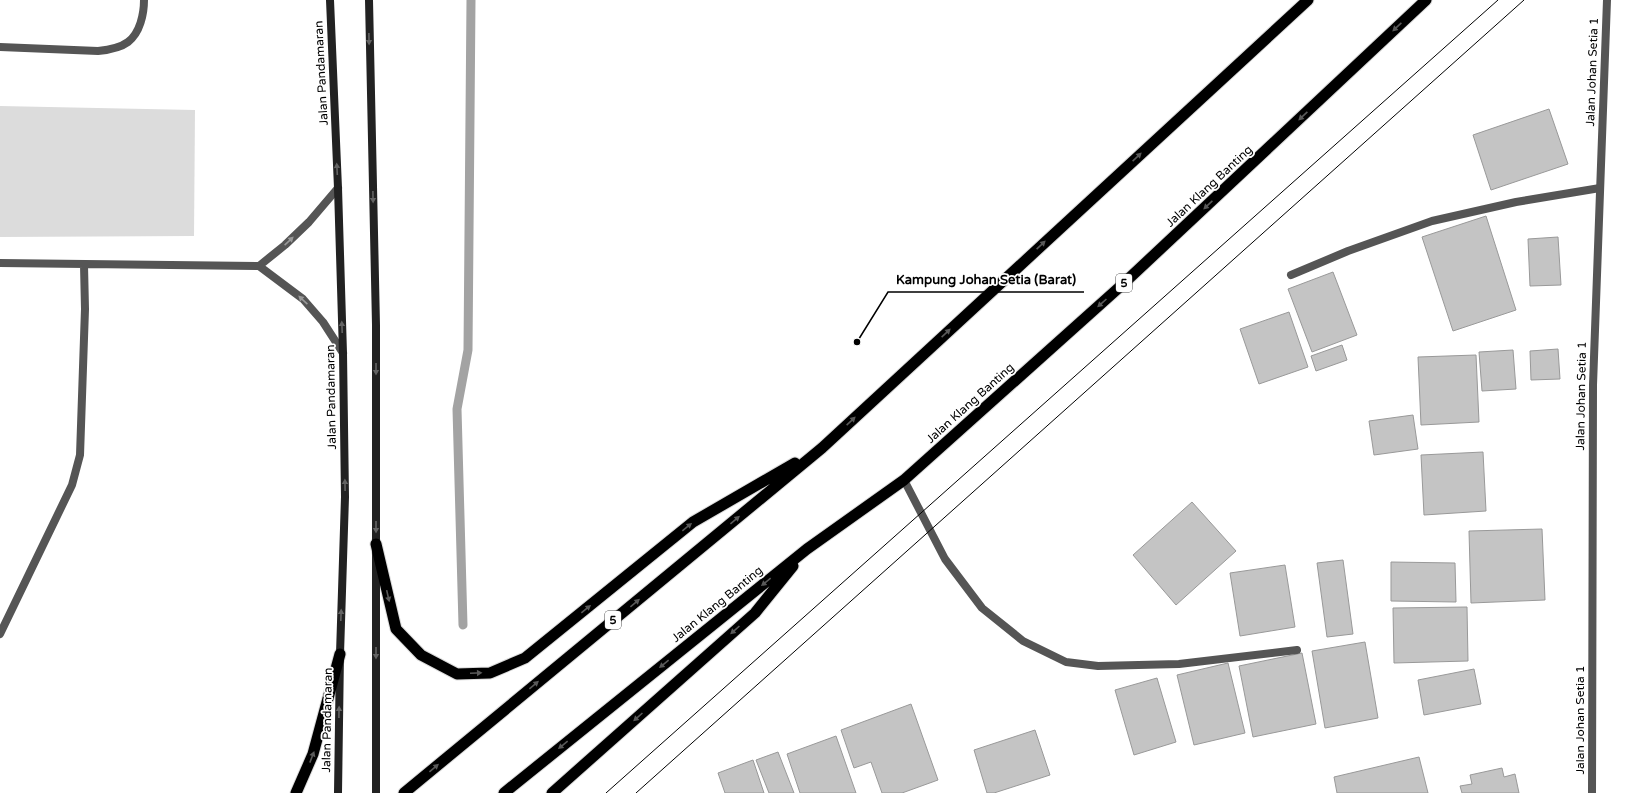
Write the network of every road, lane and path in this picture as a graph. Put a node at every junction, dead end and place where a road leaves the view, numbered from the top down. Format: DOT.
graph roads {
  1 [pos="144,0"];
  2 [pos="330,0"];
  3 [pos="368,0"];
  4 [pos="1308,0"];
  5 [pos="1426,0"];
  6 [pos="1607,0"];
  7 [pos="0,47"];
  8 [pos="338,188"];
  9 [pos="1600,188"];
  10 [pos="0,263"];
  11 [pos="84,265"];
  12 [pos="259,266"];
  13 [pos="1290,275"];
  14 [pos="343,353"];
  15 [pos="822,448"];
  16 [pos="904,480"];
  17 [pos="376,544"];
  18 [pos="807,549"];
  19 [pos="0,634"];
  20 [pos="1297,650"];
  21 [pos="340,654"];
  22 [pos="296,793"];
  23 [pos="338,793"];
  24 [pos="376,793"];
  25 [pos="404,793"];
  26 [pos="504,793"];
  27 [pos="552,793"];
  28 [pos="1592,793"];
  1 -- 7 [label="street"];
  8 -- 2 [label="main road, Jalan Pandamaran, one-way"];
  3 -- 17 [label="main road, one-way"];
  15 -- 4 [label="highway, 5, one-way"];
  5 -- 16 [label="highway, Jalan Klang Banting / 5, one-way"];
  6 -- 9 [label="street, Jalan Johan Setia 1"];
  12 -- 8 [label="street, one-way"];
  14 -- 8 [label="main road, Jalan Pandamaran, one-way"];
  9 -- 13 [label="street"];
  9 -- 28 [label="street, Jalan Johan Setia 1"];
  10 -- 11 [label="street"];
  11 -- 12 [label="street"];
  11 -- 19 [label="street"];
  14 -- 12 [label="street, one-way"];
  21 -- 14 [label="main road, Jalan Pandamaran, one-way"];
  17 -- 15 [label="highway, one-way"];
  25 -- 15 [label="highway, 5, one-way"];
  16 -- 18 [label="highway, Jalan Klang Banting / 5"];
  16 -- 20 [label="street"];
  17 -- 24 [label="main road, one-way"];
  18 -- 26 [label="highway, Jalan Klang Banting / 5, one-way"];
  18 -- 27 [label="highway, one-way"];
  22 -- 21 [label="highway, one-way"];
  23 -- 21 [label="main road, Jalan Pandamaran, one-way"];
}
